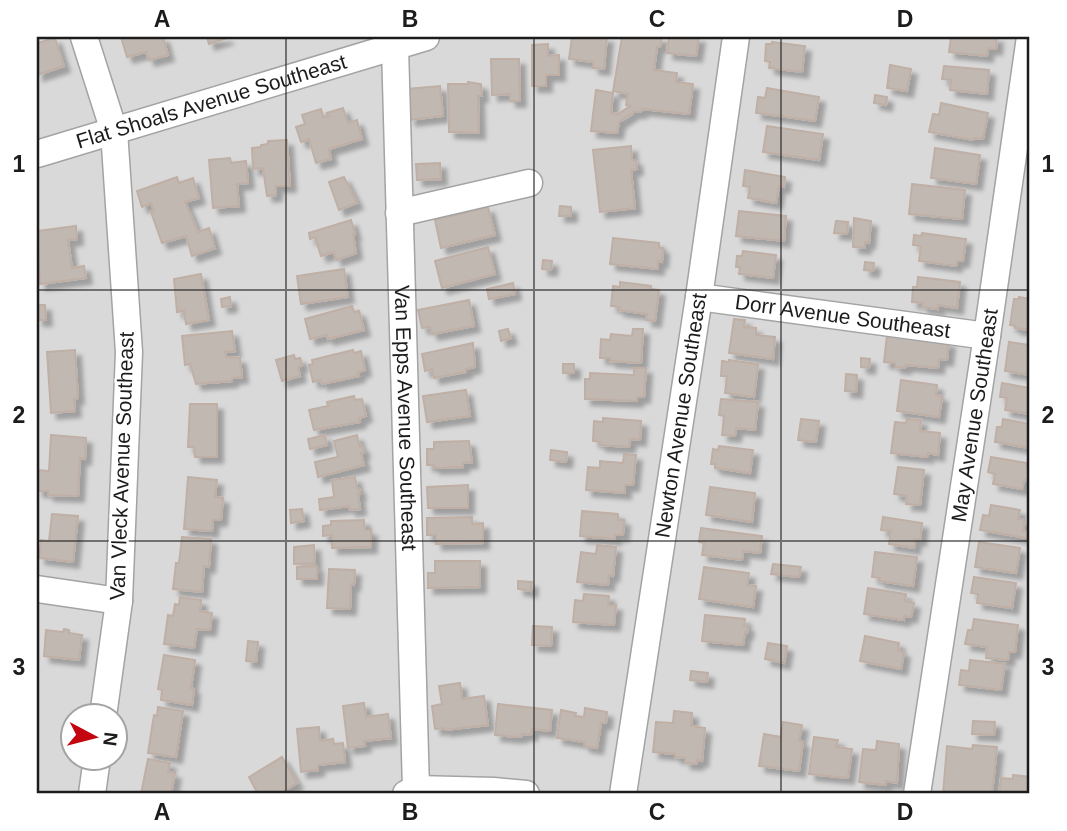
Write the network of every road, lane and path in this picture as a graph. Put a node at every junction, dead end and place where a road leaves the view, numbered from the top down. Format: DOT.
graph roads {
  1 [pos="84,37"];
  2 [pos="426,37"];
  3 [pos="736,37"];
  4 [pos="1030,37"];
  5 [pos="394,47"];
  6 [pos="114,131"];
  7 [pos="37,154"];
  8 [pos="530,183"];
  9 [pos="399,213"];
  10 [pos="699,297"];
  11 [pos="987,336"];
  12 [pos="37,589"];
  13 [pos="119,601"];
  14 [pos="105,702"];
  15 [pos="95,772"];
  16 [pos="411,792"];
  17 [pos="92,794"];
  18 [pos="526,794"];
  19 [pos="623,794"];
  20 [pos="917,794"];
  1 -- 6 [label="street, Van Vleck Avenue Southeast"];
  2 -- 5 [label="street, Flat Shoals Avenue Southeast"];
  3 -- 10 [label="street, Newton Avenue Southeast"];
  4 -- 11 [label="street, May Avenue Southeast"];
  5 -- 6 [label="street, Flat Shoals Avenue Southeast"];
  5 -- 9 [label="street, Van Epps Avenue Southeast"];
  6 -- 7 [label="street, Flat Shoals Avenue Southeast"];
  6 -- 13 [label="street, Van Vleck Avenue Southeast"];
  8 -- 9 [label="street"];
  9 -- 16 [label="street, Van Epps Avenue Southeast"];
  10 -- 11 [label="street, Dorr Avenue Southeast"];
  10 -- 19 [label="street, Newton Avenue Southeast"];
  11 -- 20 [label="street, May Avenue Southeast"];
  12 -- 13 [label="street"];
  13 -- 14 [label="street, Van Vleck Avenue Southeast"];
  15 -- 17 [label="street"];
  16 -- 18 [label="street"];
}
